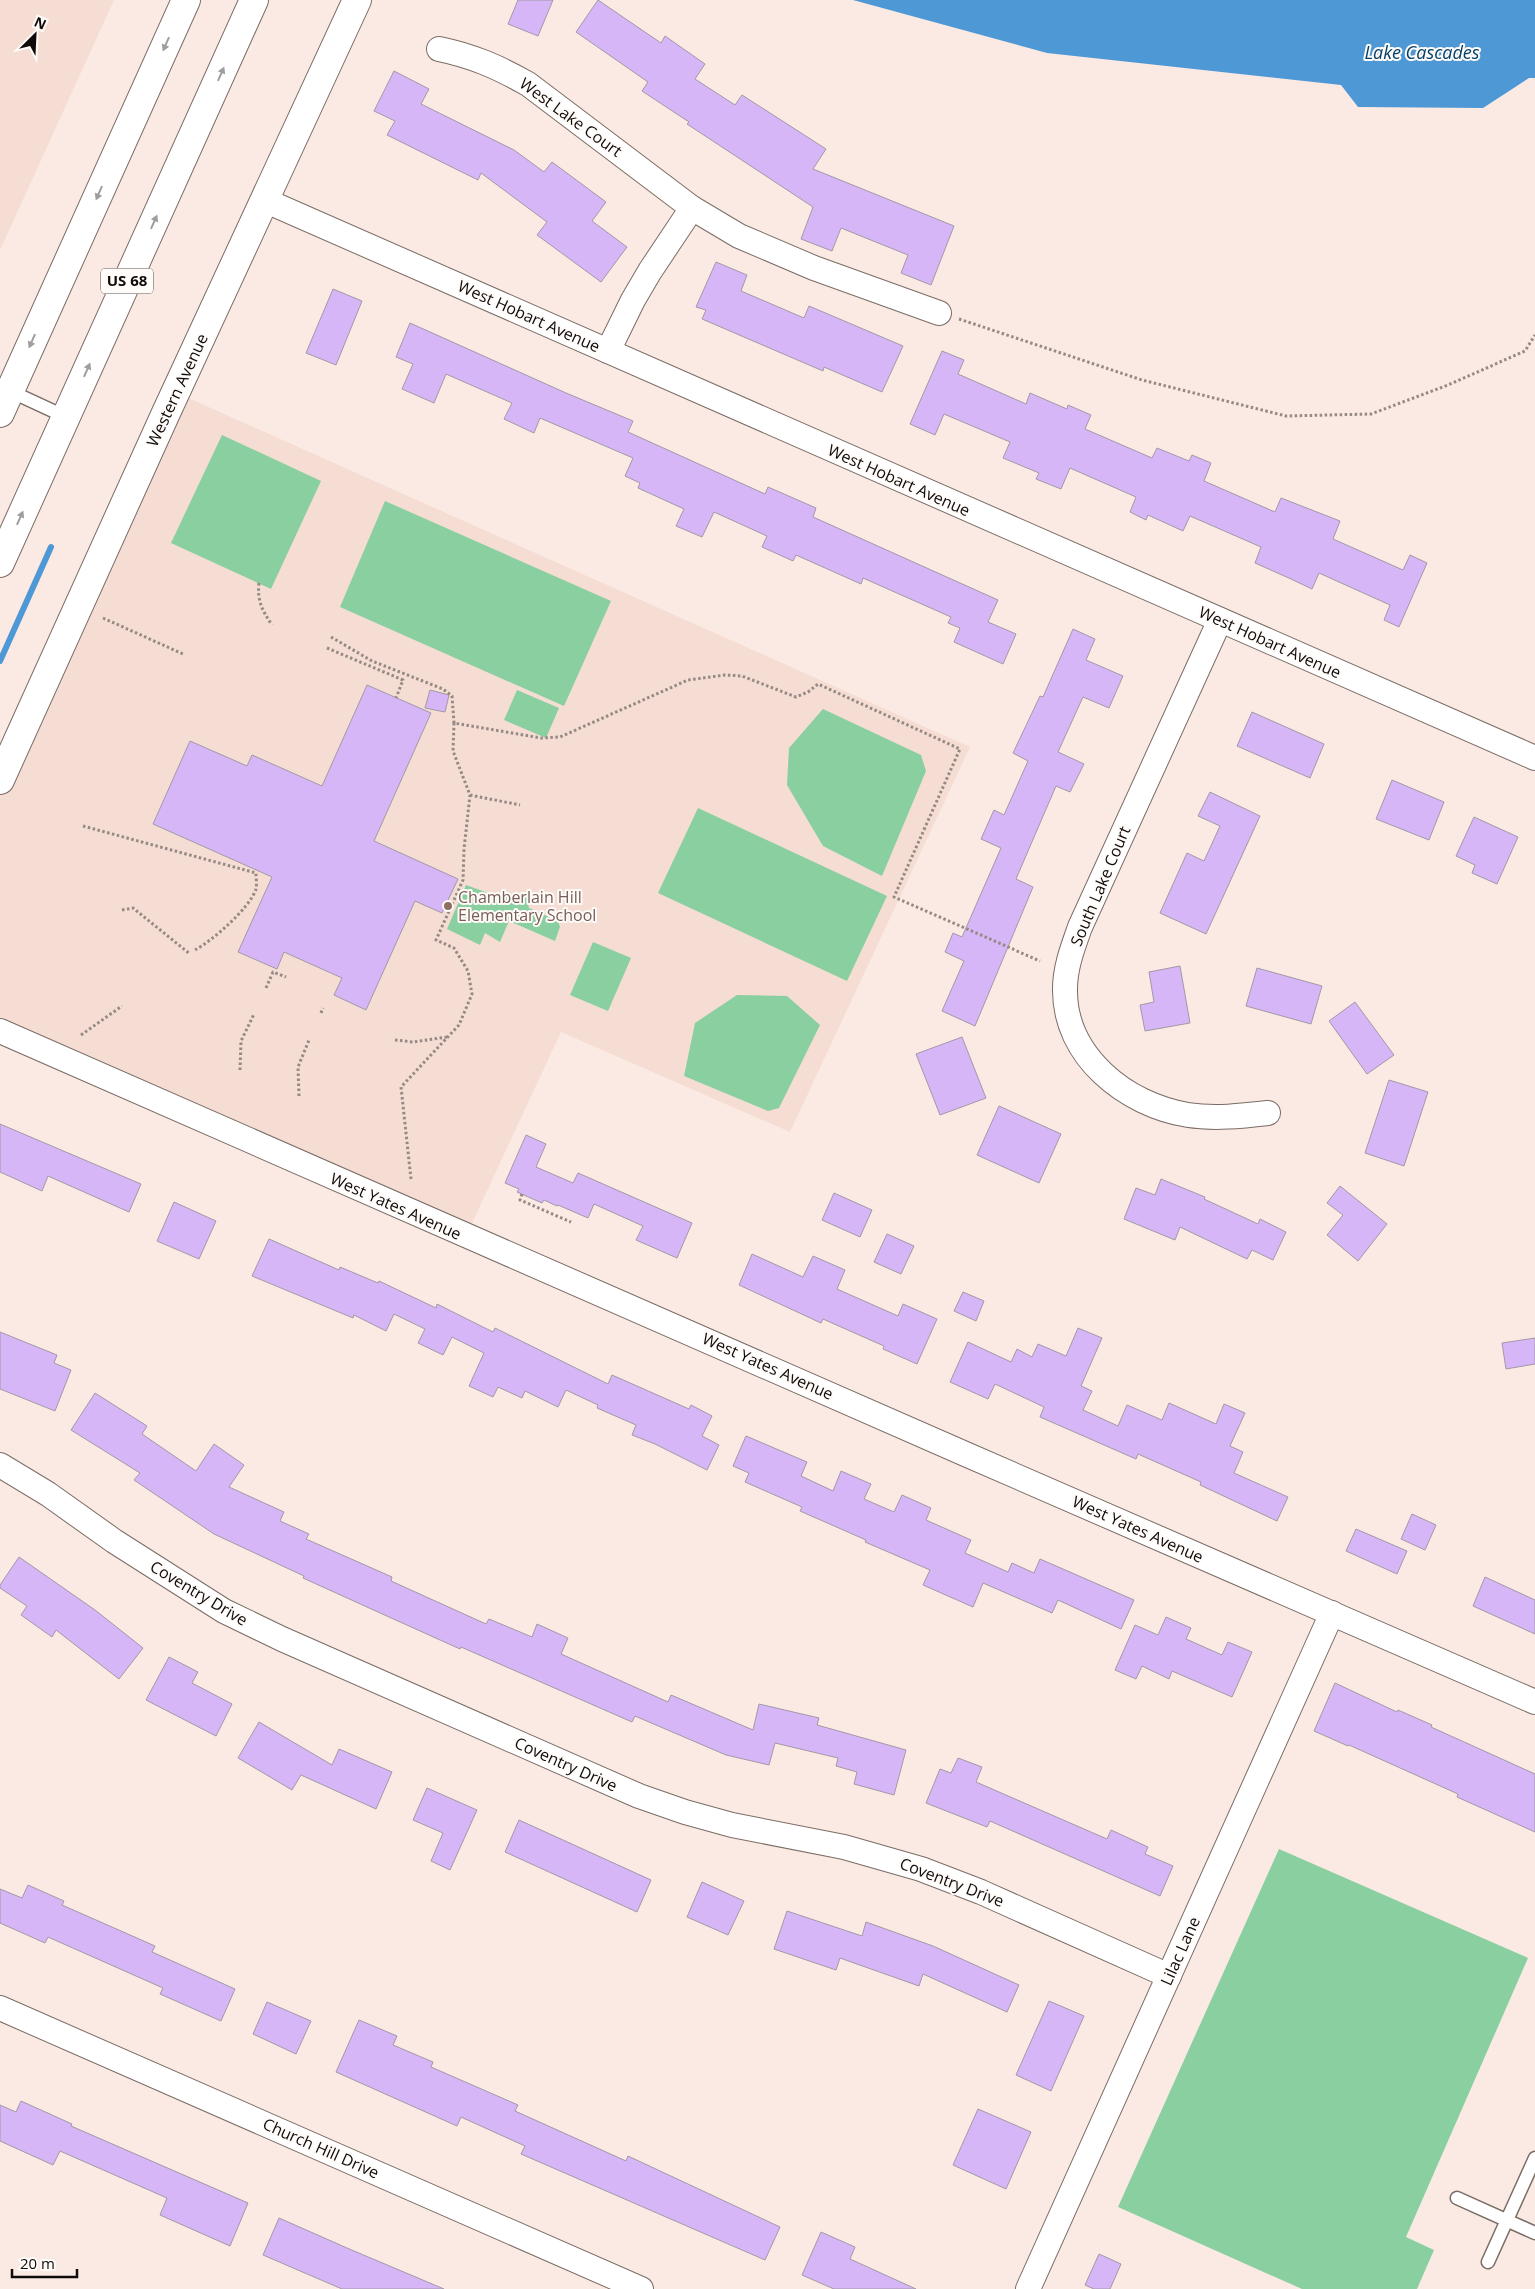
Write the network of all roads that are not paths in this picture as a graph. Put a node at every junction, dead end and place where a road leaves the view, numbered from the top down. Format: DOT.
graph roads {
  1 [pos="186,0"];
  2 [pos="254,0"];
  3 [pos="357,0"];
  4 [pos="438,49"];
  5 [pos="264,200"];
  6 [pos="692,208"];
  7 [pos="939,313"];
  8 [pos="608,351"];
  9 [pos="5,402"];
  10 [pos="66,417"];
  11 [pos="0,563"];
  12 [pos="1220,620"];
  13 [pos="1535,758"];
  14 [pos="0,780"];
  15 [pos="0,1031"];
  16 [pos="1268,1113"];
  17 [pos="0,1466"];
  18 [pos="1332,1614"];
  19 [pos="1535,1702"];
  20 [pos="1169,1976"];
  21 [pos="0,2008"];
  22 [pos="1535,2158"];
  23 [pos="1457,2198"];
  24 [pos="1508,2221"];
  25 [pos="1535,2233"];
  26 [pos="1488,2262"];
  27 [pos="641,2289"];
  28 [pos="1028,2289"];
  1 -- 9 [label="main road, one-way"];
  10 -- 2 [label="main road, US 68, one-way"];
  3 -- 5 [label="main road, Western Avenue"];
  4 -- 6 [label="street, West Lake Court"];
  5 -- 8 [label="street, West Hobart Avenue"];
  5 -- 14 [label="main road, Western Avenue"];
  6 -- 7 [label="street, West Lake Court"];
  6 -- 8 [label="street"];
  8 -- 12 [label="street, West Hobart Avenue"];
  9 -- 10 [label="lane"];
  11 -- 10 [label="main road, US 68, one-way"];
  12 -- 13 [label="street, West Hobart Avenue"];
  12 -- 16 [label="street, South Lake Court"];
  15 -- 18 [label="street, West Yates Avenue"];
  17 -- 20 [label="street, Coventry Drive"];
  18 -- 19 [label="street, West Yates Avenue"];
  18 -- 20 [label="street, Lilac Lane"];
  20 -- 28 [label="street, Lilac Lane"];
  21 -- 27 [label="street, Church Hill Drive"];
  22 -- 24 [label="lane"];
  23 -- 24 [label="lane"];
  24 -- 25 [label="lane"];
  24 -- 26 [label="lane"];
}
